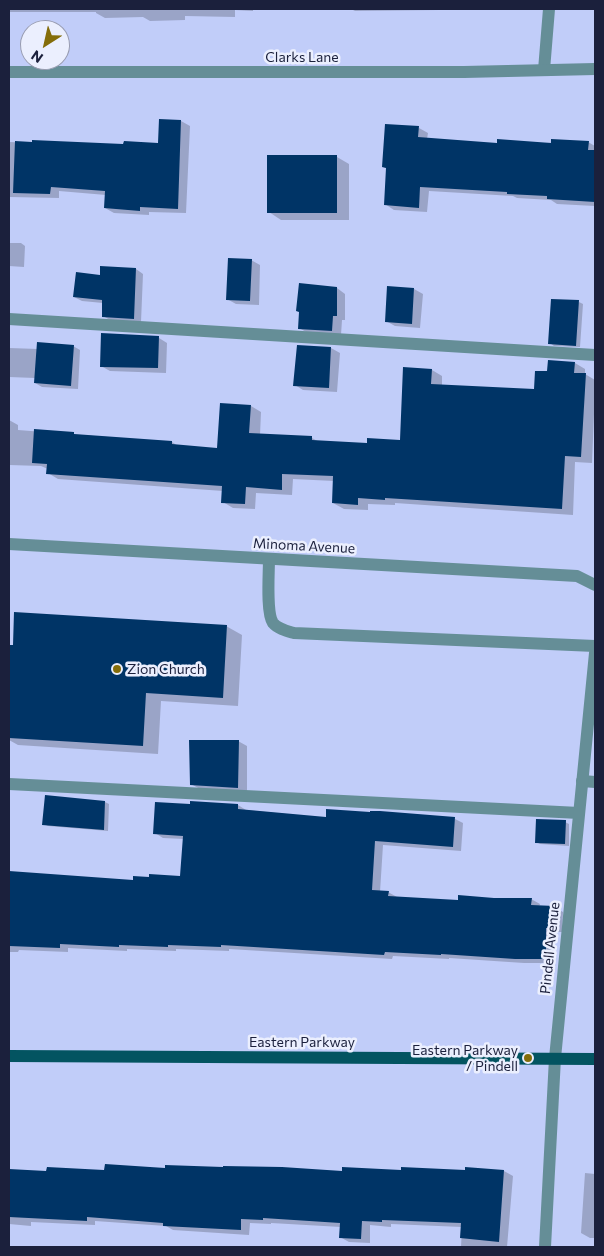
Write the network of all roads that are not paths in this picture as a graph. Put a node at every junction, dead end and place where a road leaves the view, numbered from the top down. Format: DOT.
graph roads {
  1 [pos="549,9"];
  2 [pos="595,69"];
  3 [pos="544,70"];
  4 [pos="9,72"];
  5 [pos="9,319"];
  6 [pos="595,355"];
  7 [pos="9,544"];
  8 [pos="269,559"];
  9 [pos="595,584"];
  10 [pos="595,646"];
  11 [pos="595,653"];
  12 [pos="589,782"];
  13 [pos="9,784"];
  14 [pos="579,813"];
  15 [pos="9,1056"];
  16 [pos="555,1058"];
  17 [pos="595,1059"];
  18 [pos="545,1247"];
  1 -- 3 [label="street"];
  2 -- 3 [label="street, Clarks Lane"];
  3 -- 4 [label="street, Clarks Lane"];
  5 -- 6 [label="street"];
  7 -- 8 [label="street, Minoma Avenue"];
  8 -- 9 [label="street, Minoma Avenue"];
  8 -- 10 [label="street"];
  11 -- 12 [label="street, Pindell Avenue"];
  12 -- 14 [label="street, Pindell Avenue"];
  13 -- 14 [label="street"];
  14 -- 16 [label="street, Pindell Avenue"];
  15 -- 16 [label="main road, Eastern Parkway"];
  16 -- 17 [label="main road, Eastern Parkway"];
  16 -- 18 [label="street, Pindell Avenue"];
}
